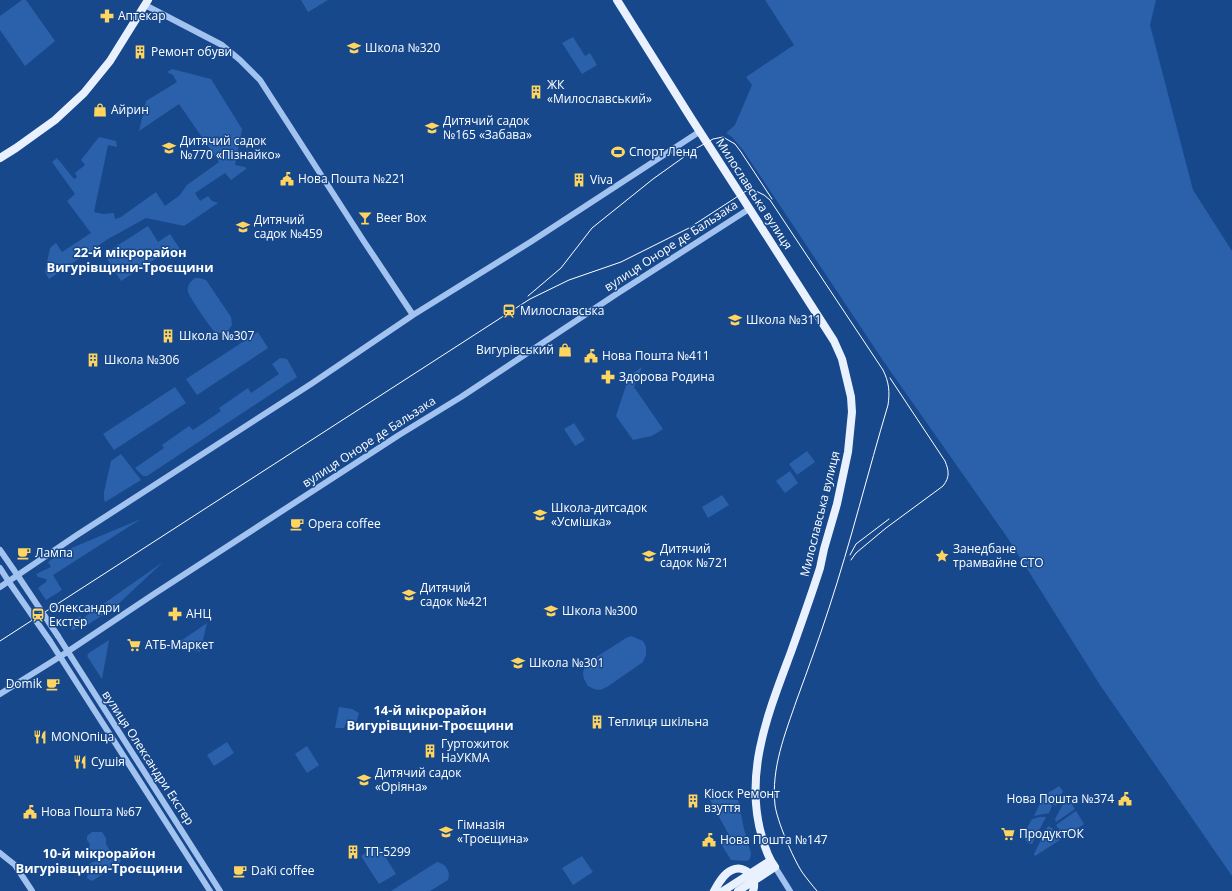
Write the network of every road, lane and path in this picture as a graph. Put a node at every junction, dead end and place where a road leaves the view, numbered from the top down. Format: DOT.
graph roads {
  1 [pos="617,0"];
  2 [pos="146,3"];
  3 [pos="699,132"];
  4 [pos="0,158"];
  5 [pos="749,209"];
  6 [pos="413,316"];
  7 [pos="0,550"];
  8 [pos="0,568"];
  9 [pos="18,576"];
  10 [pos="9,582"];
  11 [pos="0,588"];
  12 [pos="68,651"];
  13 [pos="61,656"];
  14 [pos="0,694"];
  15 [pos="0,853"];
  16 [pos="772,864"];
  17 [pos="752,877"];
  18 [pos="32,891"];
  19 [pos="210,891"];
  20 [pos="220,891"];
  21 [pos="714,891"];
  22 [pos="723,891"];
  23 [pos="738,891"];
  24 [pos="753,891"];
  25 [pos="790,891"];
  1 -- 3 [label="main road, Милославська вулиця"];
  2 -- 4 [label="main road"];
  2 -- 6 [label="street"];
  3 -- 5 [label="main road, Милославська вулиця"];
  3 -- 6 [label="street"];
  5 -- 12 [label="street, вулиця Оноре де Бальзака"];
  5 -- 16 [label="main road, Милославська вулиця"];
  6 -- 9 [label="street"];
  7 -- 9 [label="street, вулиця Олександри Екстер"];
  8 -- 10 [label="street, вулиця Олександри Екстер"];
  9 -- 10 [label="street"];
  9 -- 12 [label="street, вулиця Олександри Екстер, bridge"];
  10 -- 11 [label="street"];
  10 -- 13 [label="street, вулиця Олександри Екстер, bridge"];
  12 -- 13 [label="street, вулиця Оноре де Бальзака"];
  12 -- 20 [label="street, вулиця Олександри Екстер"];
  13 -- 14 [label="street, вулиця Оноре де Бальзака"];
  13 -- 19 [label="street, вулиця Олександри Екстер"];
  15 -- 18 [label="street"];
  16 -- 17 [label="main road"];
  16 -- 25 [label="street, Милославська вулиця"];
  17 -- 21 [label="main road"];
  17 -- 22 [label="main road"];
  17 -- 23 [label="main road"];
  17 -- 24 [label="main road"];
}
